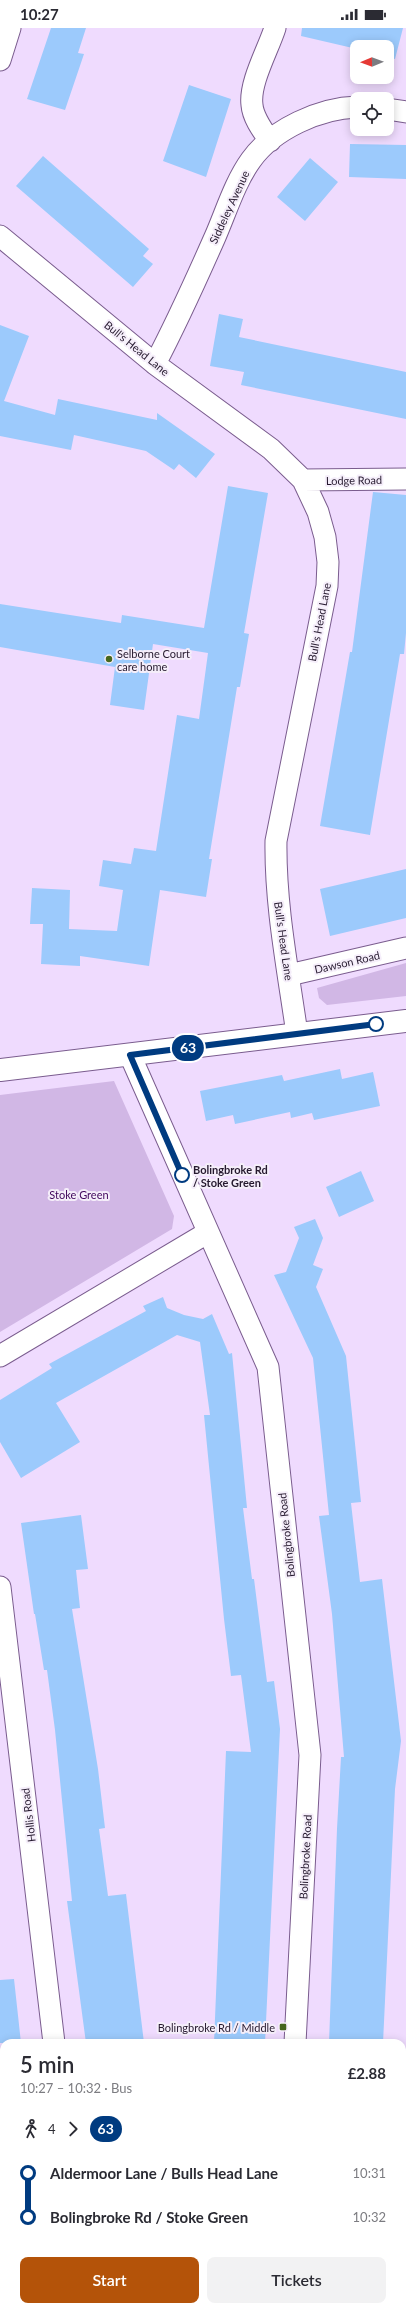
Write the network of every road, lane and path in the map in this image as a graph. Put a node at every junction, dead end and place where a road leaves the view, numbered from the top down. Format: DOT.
graph roads {
  1 [pos="10,28"];
  2 [pos="275,28"];
  3 [pos="0,60"];
  4 [pos="350,108"];
  5 [pos="394,110"];
  6 [pos="406,112"];
  7 [pos="270,141"];
  8 [pos="0,236"];
  9 [pos="155,364"];
  10 [pos="406,479"];
  11 [pos="303,480"];
  12 [pos="406,948"];
  13 [pos="289,975"];
  14 [pos="406,1021"];
  15 [pos="297,1034"];
  16 [pos="130,1055"];
  17 [pos="0,1070"];
  18 [pos="207,1233"];
  19 [pos="0,1356"];
  20 [pos="0,1587"];
  21 [pos="54,2039"];
  22 [pos="296,2039"];
  1 -- 3 [label="street"];
  2 -- 7 [label="street"];
  4 -- 7 [label="street, Siddeley Avenue"];
  5 -- 6 [label="street"];
  7 -- 9 [label="street, Siddeley Avenue"];
  8 -- 9 [label="street, Bull's Head Lane"];
  9 -- 11 [label="street, Bull's Head Lane"];
  10 -- 11 [label="street, Lodge Road"];
  11 -- 13 [label="street, Bull's Head Lane"];
  12 -- 13 [label="street, Dawson Road"];
  13 -- 15 [label="street, Bull's Head Lane"];
  14 -- 15 [label="street"];
  15 -- 16 [label="street"];
  16 -- 17 [label="street"];
  16 -- 18 [label="street, Bolingbroke Road"];
  18 -- 19 [label="street"];
  18 -- 22 [label="street, Bolingbroke Road"];
  20 -- 21 [label="street, Hollis Road"];
}
